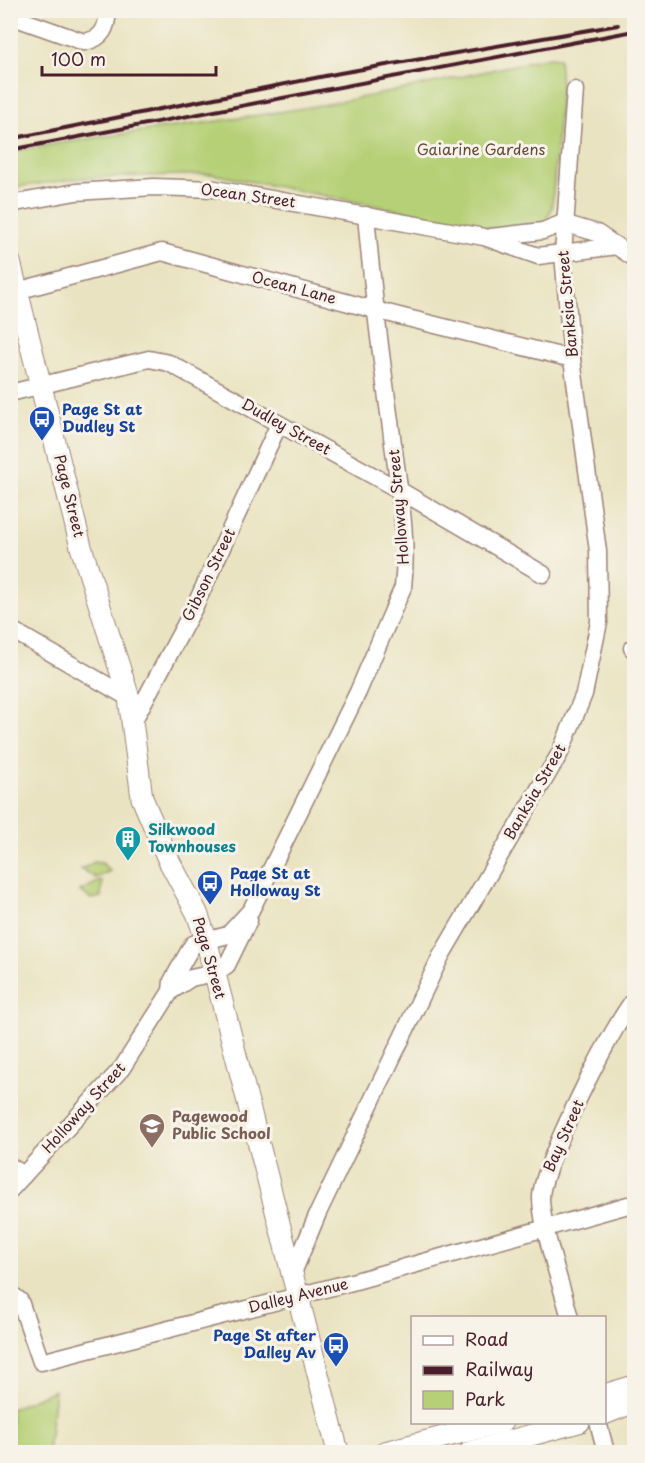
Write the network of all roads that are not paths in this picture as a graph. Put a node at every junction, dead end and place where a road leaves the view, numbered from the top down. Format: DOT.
graph roads {
  1 [pos="10,16"];
  2 [pos="108,19"];
  3 [pos="575,90"];
  4 [pos="10,204"];
  5 [pos="366,215"];
  6 [pos="563,223"];
  7 [pos="484,237"];
  8 [pos="618,246"];
  9 [pos="563,254"];
  10 [pos="634,258"];
  11 [pos="10,262"];
  12 [pos="17,291"];
  13 [pos="375,310"];
  14 [pos="572,359"];
  15 [pos="41,385"];
  16 [pos="10,393"];
  17 [pos="279,424"];
  18 [pos="399,490"];
  19 [pos="543,574"];
  20 [pos="10,629"];
  21 [pos="129,698"];
  22 [pos="133,722"];
  23 [pos="251,910"];
  24 [pos="206,939"];
  25 [pos="215,973"];
  26 [pos="171,991"];
  27 [pos="634,1000"];
  28 [pos="17,1171"];
  29 [pos="10,1190"];
  30 [pos="628,1205"];
  31 [pos="546,1227"];
  32 [pos="293,1274"];
  33 [pos="10,1293"];
  34 [pos="298,1295"];
  35 [pos="570,1316"];
  36 [pos="634,1386"];
  37 [pos="606,1394"];
  38 [pos="634,1402"];
  39 [pos="606,1413"];
  40 [pos="494,1424"];
  41 [pos="572,1424"];
  42 [pos="599,1424"];
  43 [pos="338,1452"];
  44 [pos="385,1452"];
  45 [pos="470,1452"];
  46 [pos="606,1452"];
  1 -- 2 [label="street"];
  3 -- 6 [label="street, Banksia Street"];
  4 -- 5 [label="street, Ocean Street"];
  5 -- 7 [label="street, Ocean Street"];
  5 -- 13 [label="street, Holloway Street"];
  6 -- 7 [label="street, Ocean Street"];
  6 -- 8 [label="street"];
  6 -- 9 [label="street, Banksia Street"];
  7 -- 9 [label="street, Ocean Street"];
  8 -- 9 [label="street, Ocean Street"];
  8 -- 10 [label="street"];
  9 -- 14 [label="street, Banksia Street"];
  11 -- 12 [label="main road, Page Street"];
  12 -- 13 [label="street, Ocean Lane"];
  12 -- 15 [label="main road, Page Street"];
  13 -- 14 [label="street, Ocean Lane"];
  13 -- 18 [label="street, Holloway Street"];
  14 -- 32 [label="street, Banksia Street"];
  15 -- 16 [label="street, Dudley Street"];
  15 -- 17 [label="street, Dudley Street"];
  15 -- 21 [label="main road, Page Street"];
  17 -- 18 [label="street, Dudley Street"];
  17 -- 22 [label="street, Gibson Street"];
  18 -- 19 [label="street, Dudley Street"];
  18 -- 23 [label="street, Holloway Street"];
  20 -- 21 [label="street"];
  21 -- 22 [label="main road, Page Street"];
  22 -- 24 [label="main road, Page Street"];
  23 -- 24 [label="street, Holloway Street"];
  23 -- 25 [label="street, Holloway Street"];
  24 -- 25 [label="main road, Page Street"];
  24 -- 26 [label="street, Holloway Street"];
  25 -- 26 [label="street, Holloway Street"];
  25 -- 32 [label="main road, Page Street"];
  26 -- 28 [label="street, Holloway Street"];
  27 -- 31 [label="street, Bay Street"];
  28 -- 29 [label="street, Holloway Street"];
  30 -- 31 [label="street, Dalley Avenue"];
  31 -- 34 [label="street, Dalley Avenue"];
  31 -- 35 [label="street, Bay Street"];
  32 -- 34 [label="main road, Page Street"];
  33 -- 34 [label="street, Dalley Avenue"];
  34 -- 43 [label="main road, Page Street"];
  36 -- 37 [label="main road"];
  38 -- 39 [label="main road"];
  40 -- 44 [label="main road"];
  41 -- 45 [label="main road"];
  42 -- 46 [label="street"];
}
